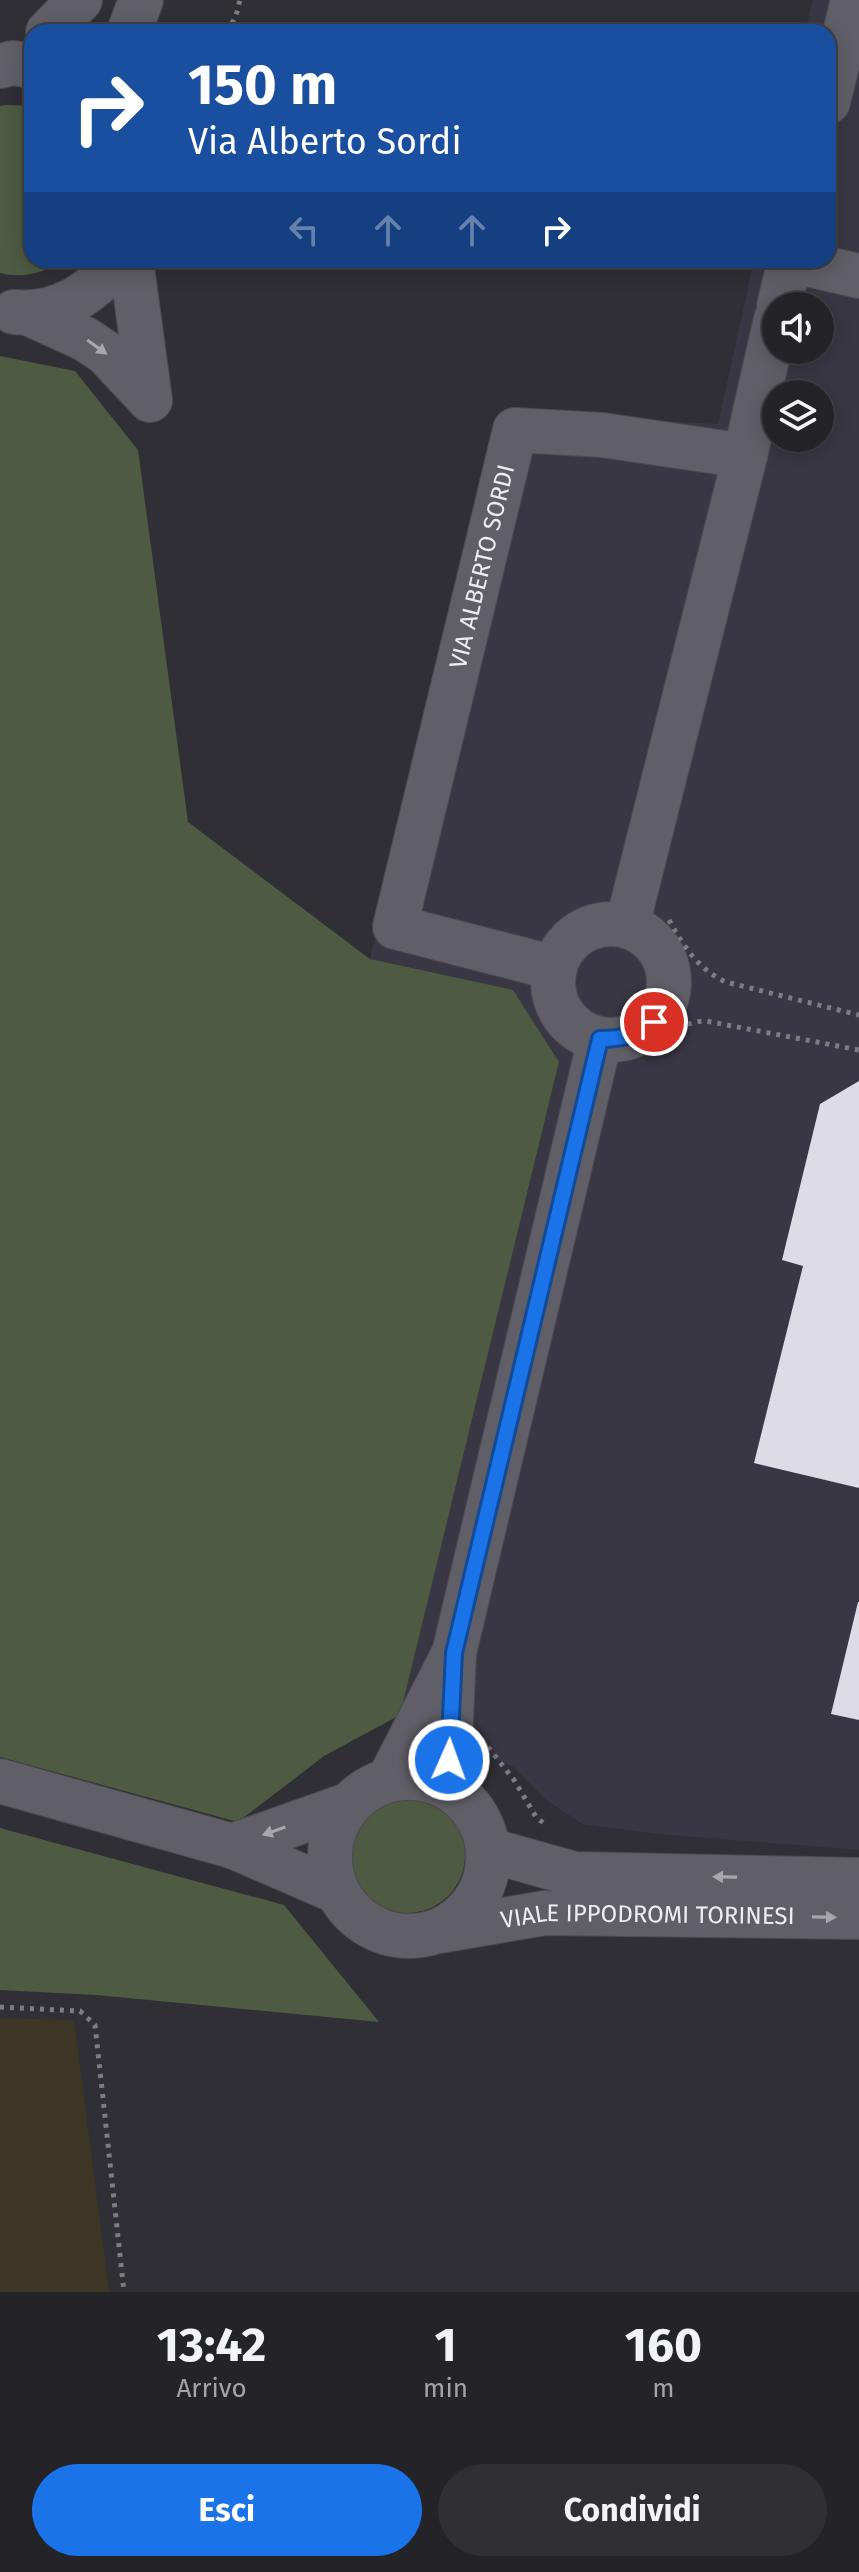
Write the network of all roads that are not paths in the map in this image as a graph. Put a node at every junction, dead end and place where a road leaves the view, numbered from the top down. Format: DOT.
graph roads {
  1 [pos="80,0"];
  2 [pos="141,0"];
  3 [pos="853,0"];
  4 [pos="56,24"];
  5 [pos="132,24"];
  6 [pos="836,69"];
  7 [pos="114,268"];
  8 [pos="132,268"];
  9 [pos="788,268"];
  10 [pos="824,268"];
  11 [pos="859,276"];
  12 [pos="782,292"];
  13 [pos="14,312"];
  14 [pos="766,364"];
  15 [pos="745,456"];
  16 [pos="647,920"];
  17 [pos="555,968"];
  18 [pos="614,1050"];
  19 [pos="454,1653"];
  20 [pos="389,1780"];
  21 [pos="0,1781"];
  22 [pos="448,1787"];
  23 [pos="348,1805"];
  24 [pos="232,1846"];
  25 [pos="489,1850"];
  26 [pos="859,1880"];
  27 [pos="336,1891"];
  28 [pos="859,1917"];
  29 [pos="439,1931"];
  1 -- 4 [label="street"];
  2 -- 5 [label="street"];
  3 -- 6 [label="street"];
  7 -- 13 [label="street"];
  13 -- 8 [label="street, one-way"];
  9 -- 12 [label="street"];
  10 -- 11 [label="street"];
  14 -- 15 [label="street"];
  15 -- 16 [label="street"];
  15 -- 17 [label="street, VIA ALBERTO SORDI"];
  16 -- 17 [label="street"];
  16 -- 18 [label="street"];
  17 -- 18 [label="street"];
  18 -- 19 [label="street"];
  19 -- 20 [label="street"];
  19 -- 22 [label="street"];
  20 -- 22 [label="street"];
  20 -- 23 [label="street"];
  21 -- 24 [label="street"];
  22 -- 25 [label="street"];
  23 -- 24 [label="street, one-way"];
  23 -- 27 [label="street"];
  24 -- 27 [label="street"];
  26 -- 25 [label="street, VIALE IPPODROMI TORINESI, one-way"];
  25 -- 29 [label="street"];
  27 -- 29 [label="street"];
  29 -- 28 [label="street, VIALE IPPODROMI TORINESI, one-way"];
}
